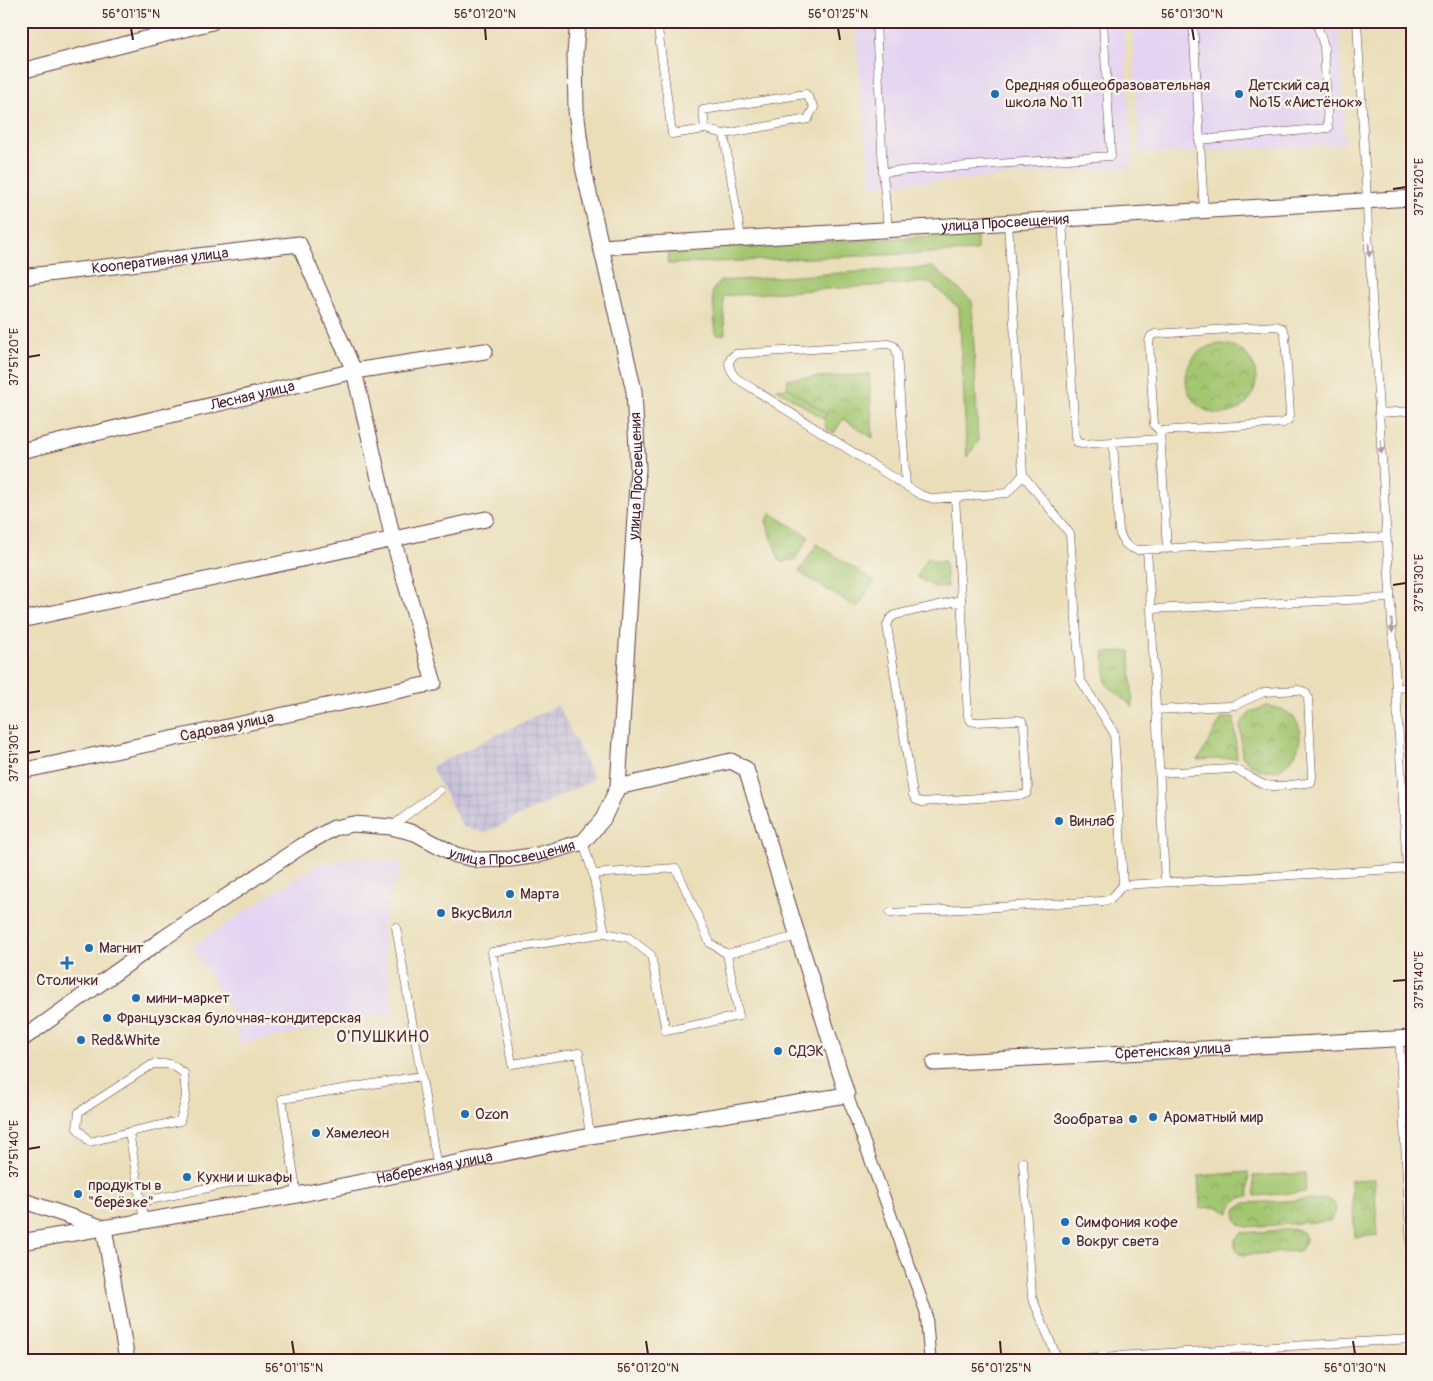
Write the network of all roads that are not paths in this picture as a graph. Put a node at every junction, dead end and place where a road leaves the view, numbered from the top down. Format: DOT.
graph roads {
  1 [pos="578,21"];
  2 [pos="657,21"];
  3 [pos="876,21"];
  4 [pos="1102,21"];
  5 [pos="1193,21"];
  6 [pos="1316,21"];
  7 [pos="1357,21"];
  8 [pos="212,22"];
  9 [pos="21,71"];
  10 [pos="705,129"];
  11 [pos="724,134"];
  12 [pos="1199,140"];
  13 [pos="882,172"];
  14 [pos="1412,198"];
  15 [pos="1367,201"];
  16 [pos="1204,210"];
  17 [pos="1062,219"];
  18 [pos="1008,222"];
  19 [pos="888,230"];
  20 [pos="741,238"];
  21 [pos="600,247"];
  22 [pos="21,277"];
  23 [pos="485,351"];
  24 [pos="354,371"];
  25 [pos="1412,411"];
  26 [pos="1379,413"];
  27 [pos="1160,435"];
  28 [pos="1113,442"];
  29 [pos="21,451"];
  30 [pos="1023,475"];
  31 [pos="906,486"];
  32 [pos="955,497"];
  33 [pos="486,519"];
  34 [pos="1386,537"];
  35 [pos="393,539"];
  36 [pos="1167,549"];
  37 [pos="1147,550"];
  38 [pos="1390,598"];
  39 [pos="961,600"];
  40 [pos="1150,609"];
  41 [pos="21,620"];
  42 [pos="1412,687"];
  43 [pos="1396,688"];
  44 [pos="1156,710"];
  45 [pos="21,771"];
  46 [pos="1159,772"];
  47 [pos="618,787"];
  48 [pos="439,790"];
  49 [pos="391,827"];
  50 [pos="584,842"];
  51 [pos="1410,868"];
  52 [pos="593,874"];
  53 [pos="1165,882"];
  54 [pos="1123,885"];
  55 [pos="890,914"];
  56 [pos="396,927"];
  57 [pos="605,933"];
  58 [pos="798,936"];
  59 [pos="728,954"];
  60 [pos="1405,1038"];
  61 [pos="21,1040"];
  62 [pos="934,1063"];
  63 [pos="421,1076"];
  64 [pos="847,1095"];
  65 [pos="129,1132"];
  66 [pos="590,1136"];
  67 [pos="1023,1162"];
  68 [pos="437,1168"];
  69 [pos="251,1179"];
  70 [pos="298,1195"];
  71 [pos="21,1200"];
  72 [pos="140,1202"];
  73 [pos="144,1221"];
  74 [pos="104,1228"];
  75 [pos="21,1242"];
  76 [pos="1412,1266"];
  77 [pos="1412,1339"];
  78 [pos="127,1360"];
  79 [pos="930,1360"];
  1 -- 21 [label="street, улица Просвещения"];
  2 -- 10 [label="lane"];
  3 -- 13 [label="lane"];
  4 -- 13 [label="lane"];
  5 -- 12 [label="lane"];
  6 -- 12 [label="lane"];
  7 -- 15 [label="lane"];
  8 -- 9 [label="street"];
  10 -- 11 [label="lane"];
  10 -- 11 [label="lane"];
  11 -- 20 [label="lane"];
  12 -- 16 [label="lane"];
  13 -- 19 [label="lane"];
  14 -- 15 [label="street, улица Просвещения"];
  15 -- 16 [label="street, улица Просвещения"];
  15 -- 26 [label="lane, one-way"];
  16 -- 17 [label="street, улица Просвещения"];
  17 -- 18 [label="street, улица Просвещения"];
  17 -- 28 [label="lane"];
  18 -- 19 [label="street, улица Просвещения"];
  18 -- 30 [label="lane"];
  19 -- 20 [label="street, улица Просвещения"];
  20 -- 21 [label="street, улица Просвещения"];
  21 -- 47 [label="street, улица Просвещения"];
  22 -- 24 [label="street, Кооперативная улица"];
  23 -- 24 [label="street, Лесная улица"];
  24 -- 29 [label="street, Лесная улица"];
  24 -- 35 [label="street"];
  25 -- 26 [label="lane"];
  26 -- 34 [label="lane, one-way"];
  27 -- 27 [label="lane"];
  27 -- 28 [label="lane"];
  27 -- 36 [label="lane"];
  28 -- 37 [label="lane"];
  30 -- 32 [label="lane"];
  30 -- 54 [label="lane"];
  31 -- 31 [label="lane"];
  31 -- 32 [label="lane"];
  32 -- 39 [label="lane"];
  33 -- 35 [label="street"];
  34 -- 36 [label="lane"];
  34 -- 38 [label="lane"];
  35 -- 41 [label="street"];
  35 -- 45 [label="street, Садовая улица"];
  36 -- 37 [label="lane"];
  37 -- 40 [label="lane"];
  38 -- 40 [label="lane"];
  38 -- 43 [label="lane, one-way"];
  39 -- 39 [label="lane"];
  40 -- 44 [label="lane"];
  42 -- 43 [label="lane"];
  43 -- 51 [label="lane"];
  44 -- 46 [label="lane"];
  44 -- 46 [label="lane"];
  46 -- 53 [label="lane"];
  47 -- 50 [label="street, улица Просвещения"];
  47 -- 58 [label="street"];
  48 -- 49 [label="lane"];
  49 -- 50 [label="street, улица Просвещения"];
  49 -- 61 [label="street, улица Просвещения"];
  50 -- 52 [label="lane"];
  51 -- 53 [label="lane"];
  52 -- 57 [label="lane"];
  52 -- 59 [label="lane"];
  53 -- 54 [label="lane"];
  54 -- 55 [label="lane"];
  56 -- 63 [label="lane"];
  57 -- 59 [label="lane"];
  57 -- 66 [label="lane"];
  58 -- 59 [label="lane"];
  58 -- 64 [label="street"];
  60 -- 62 [label="street, Сретенская улица"];
  60 -- 76 [label="lane"];
  63 -- 68 [label="lane"];
  63 -- 70 [label="lane"];
  64 -- 66 [label="street, Набережная улица"];
  64 -- 79 [label="street"];
  65 -- 65 [label="lane"];
  65 -- 72 [label="lane"];
  66 -- 68 [label="street, Набережная улица"];
  67 -- 77 [label="lane"];
  68 -- 70 [label="street, Набережная улица"];
  69 -- 72 [label="lane"];
  70 -- 73 [label="street, Набережная улица"];
  71 -- 74 [label="street"];
  72 -- 73 [label="lane"];
  73 -- 74 [label="street, Набережная улица"];
  74 -- 75 [label="street, Набережная улица"];
  74 -- 78 [label="street"];
}
